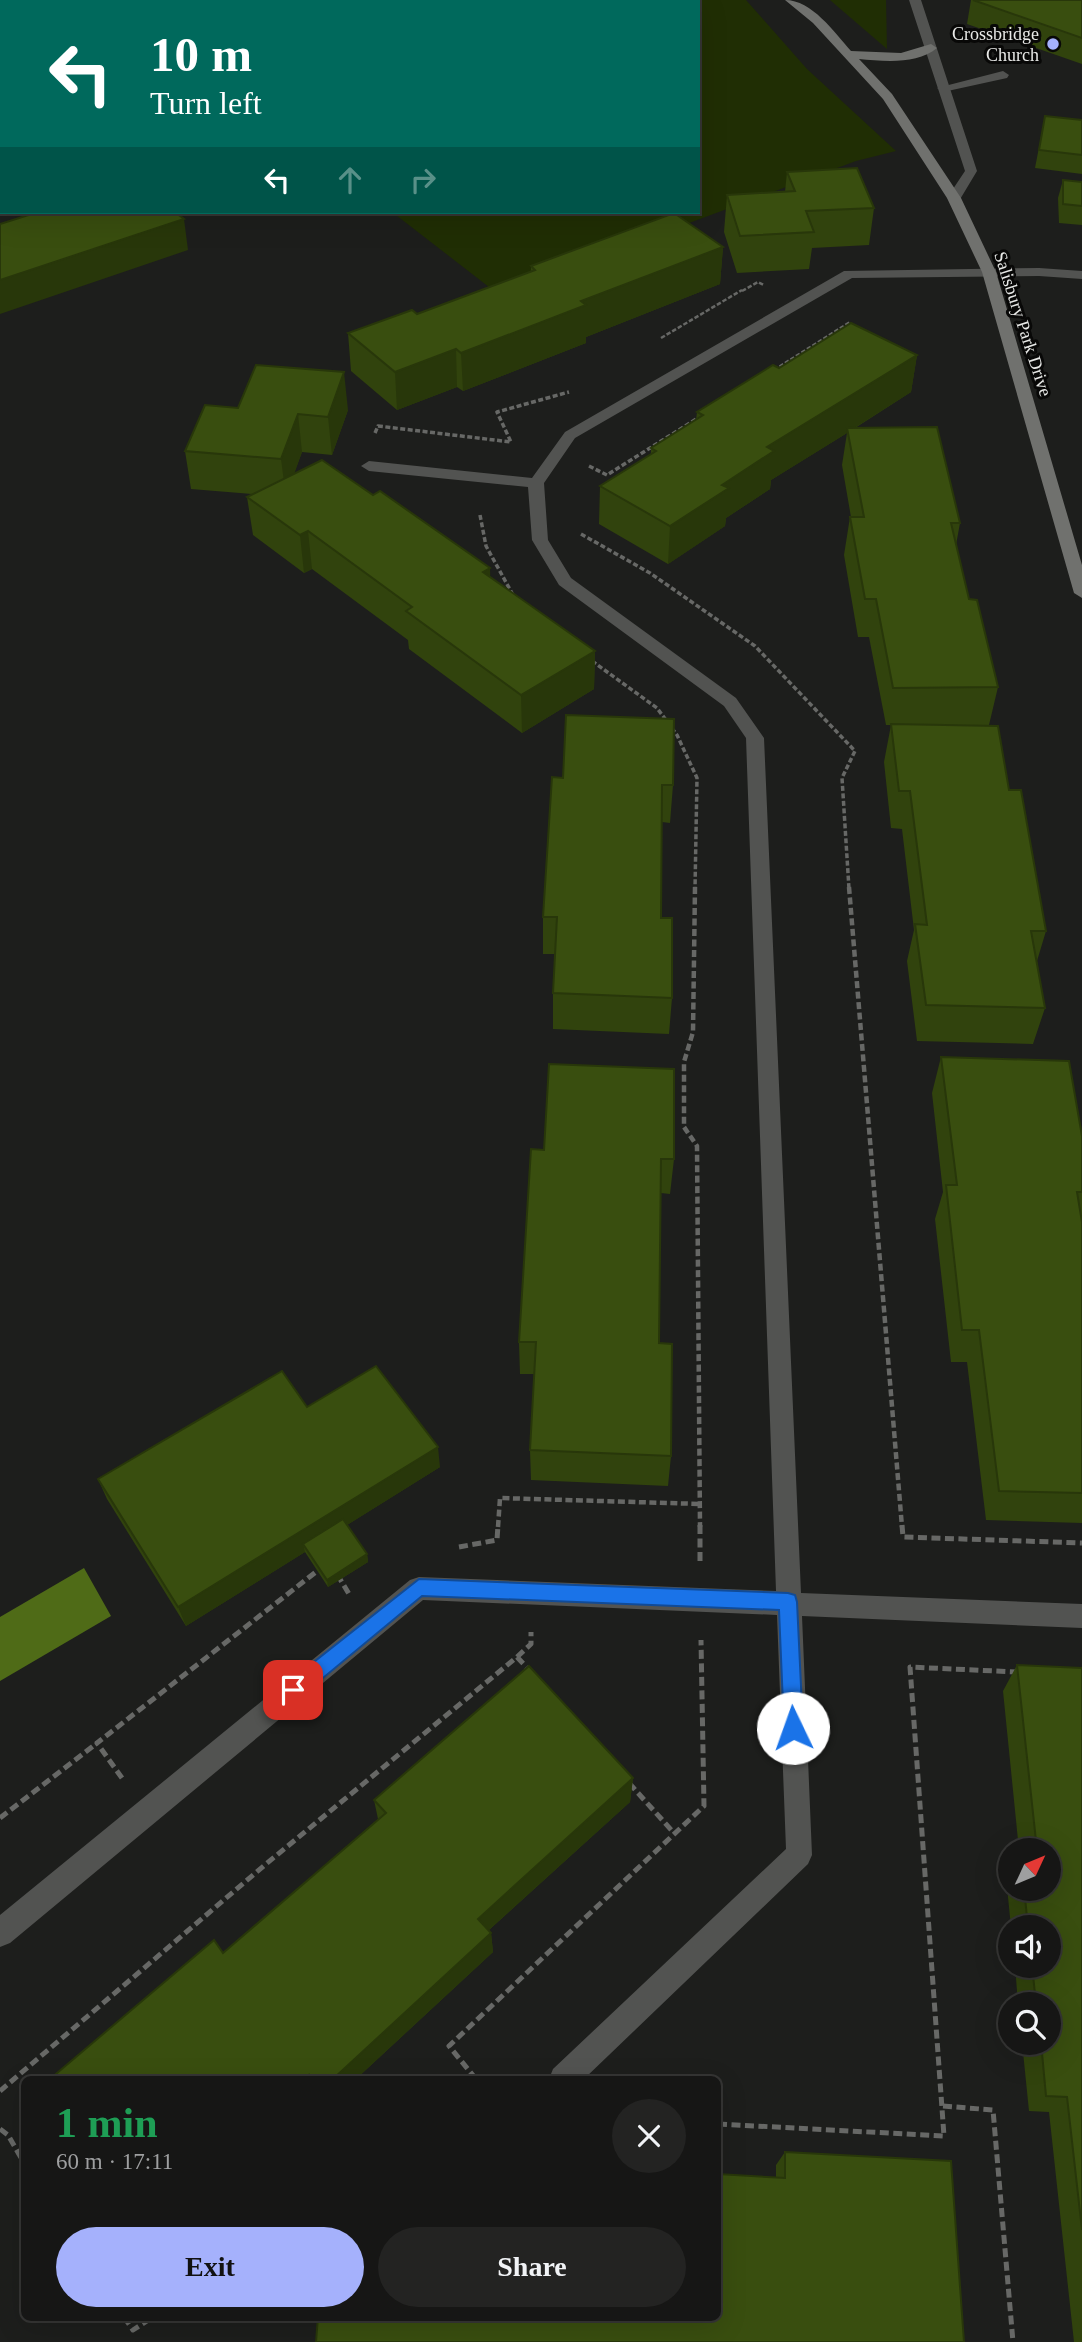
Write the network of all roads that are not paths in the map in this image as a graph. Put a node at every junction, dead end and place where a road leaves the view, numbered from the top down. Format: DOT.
graph roads {
  1 [pos="791,0"];
  2 [pos="915,0"];
  3 [pos="931,48"];
  4 [pos="848,54"];
  5 [pos="1003,75"];
  6 [pos="943,88"];
  7 [pos="954,198"];
  8 [pos="989,272"];
  9 [pos="1082,275"];
  10 [pos="369,466"];
  11 [pos="536,483"];
  12 [pos="1082,593"];
  13 [pos="788,1602"];
  14 [pos="1082,1615"];
  15 [pos="0,1933"];
  16 [pos="566,2076"];
  1 -- 4 [label="main road, Salisbury Park Drive"];
  2 -- 3 [label="street"];
  3 -- 4 [label="main road"];
  3 -- 6 [label="street"];
  4 -- 7 [label="main road, Salisbury Park Drive"];
  5 -- 6 [label="street"];
  6 -- 7 [label="street"];
  7 -- 8 [label="main road, Salisbury Park Drive"];
  8 -- 9 [label="street"];
  8 -- 11 [label="street"];
  8 -- 12 [label="main road, Salisbury Park Drive"];
  10 -- 11 [label="street"];
  11 -- 13 [label="street"];
  13 -- 14 [label="street"];
  13 -- 15 [label="street"];
  13 -- 16 [label="street"];
}
